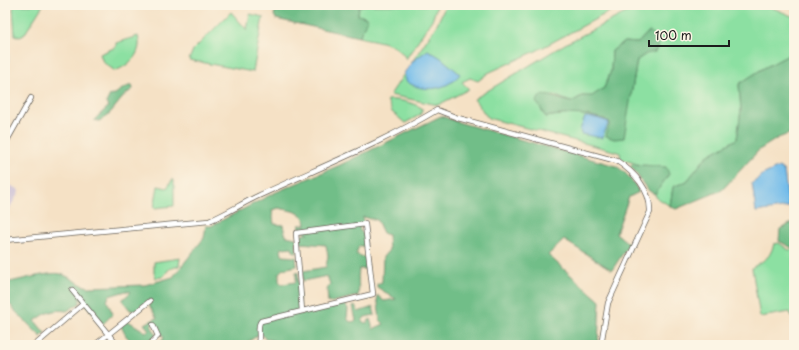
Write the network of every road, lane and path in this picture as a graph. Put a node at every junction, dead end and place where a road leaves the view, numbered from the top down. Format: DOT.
graph roads {
  1 [pos="31,98"];
  2 [pos="5,144"];
  3 [pos="5,240"];
  4 [pos="72,290"];
  5 [pos="150,301"];
  6 [pos="83,304"];
  7 [pos="302,311"];
  8 [pos="153,325"];
  9 [pos="108,334"];
  10 [pos="35,345"];
  11 [pos="95,345"];
  12 [pos="117,345"];
  13 [pos="149,345"];
  14 [pos="254,345"];
  15 [pos="601,345"];
  1 -- 2 [label="street"];
  3 -- 15 [label="street"];
  4 -- 6 [label="street"];
  5 -- 9 [label="street"];
  6 -- 9 [label="street"];
  6 -- 10 [label="street"];
  7 -- 7 [label="street"];
  7 -- 14 [label="street"];
  8 -- 13 [label="street"];
  9 -- 11 [label="street"];
  9 -- 12 [label="street"];
}
